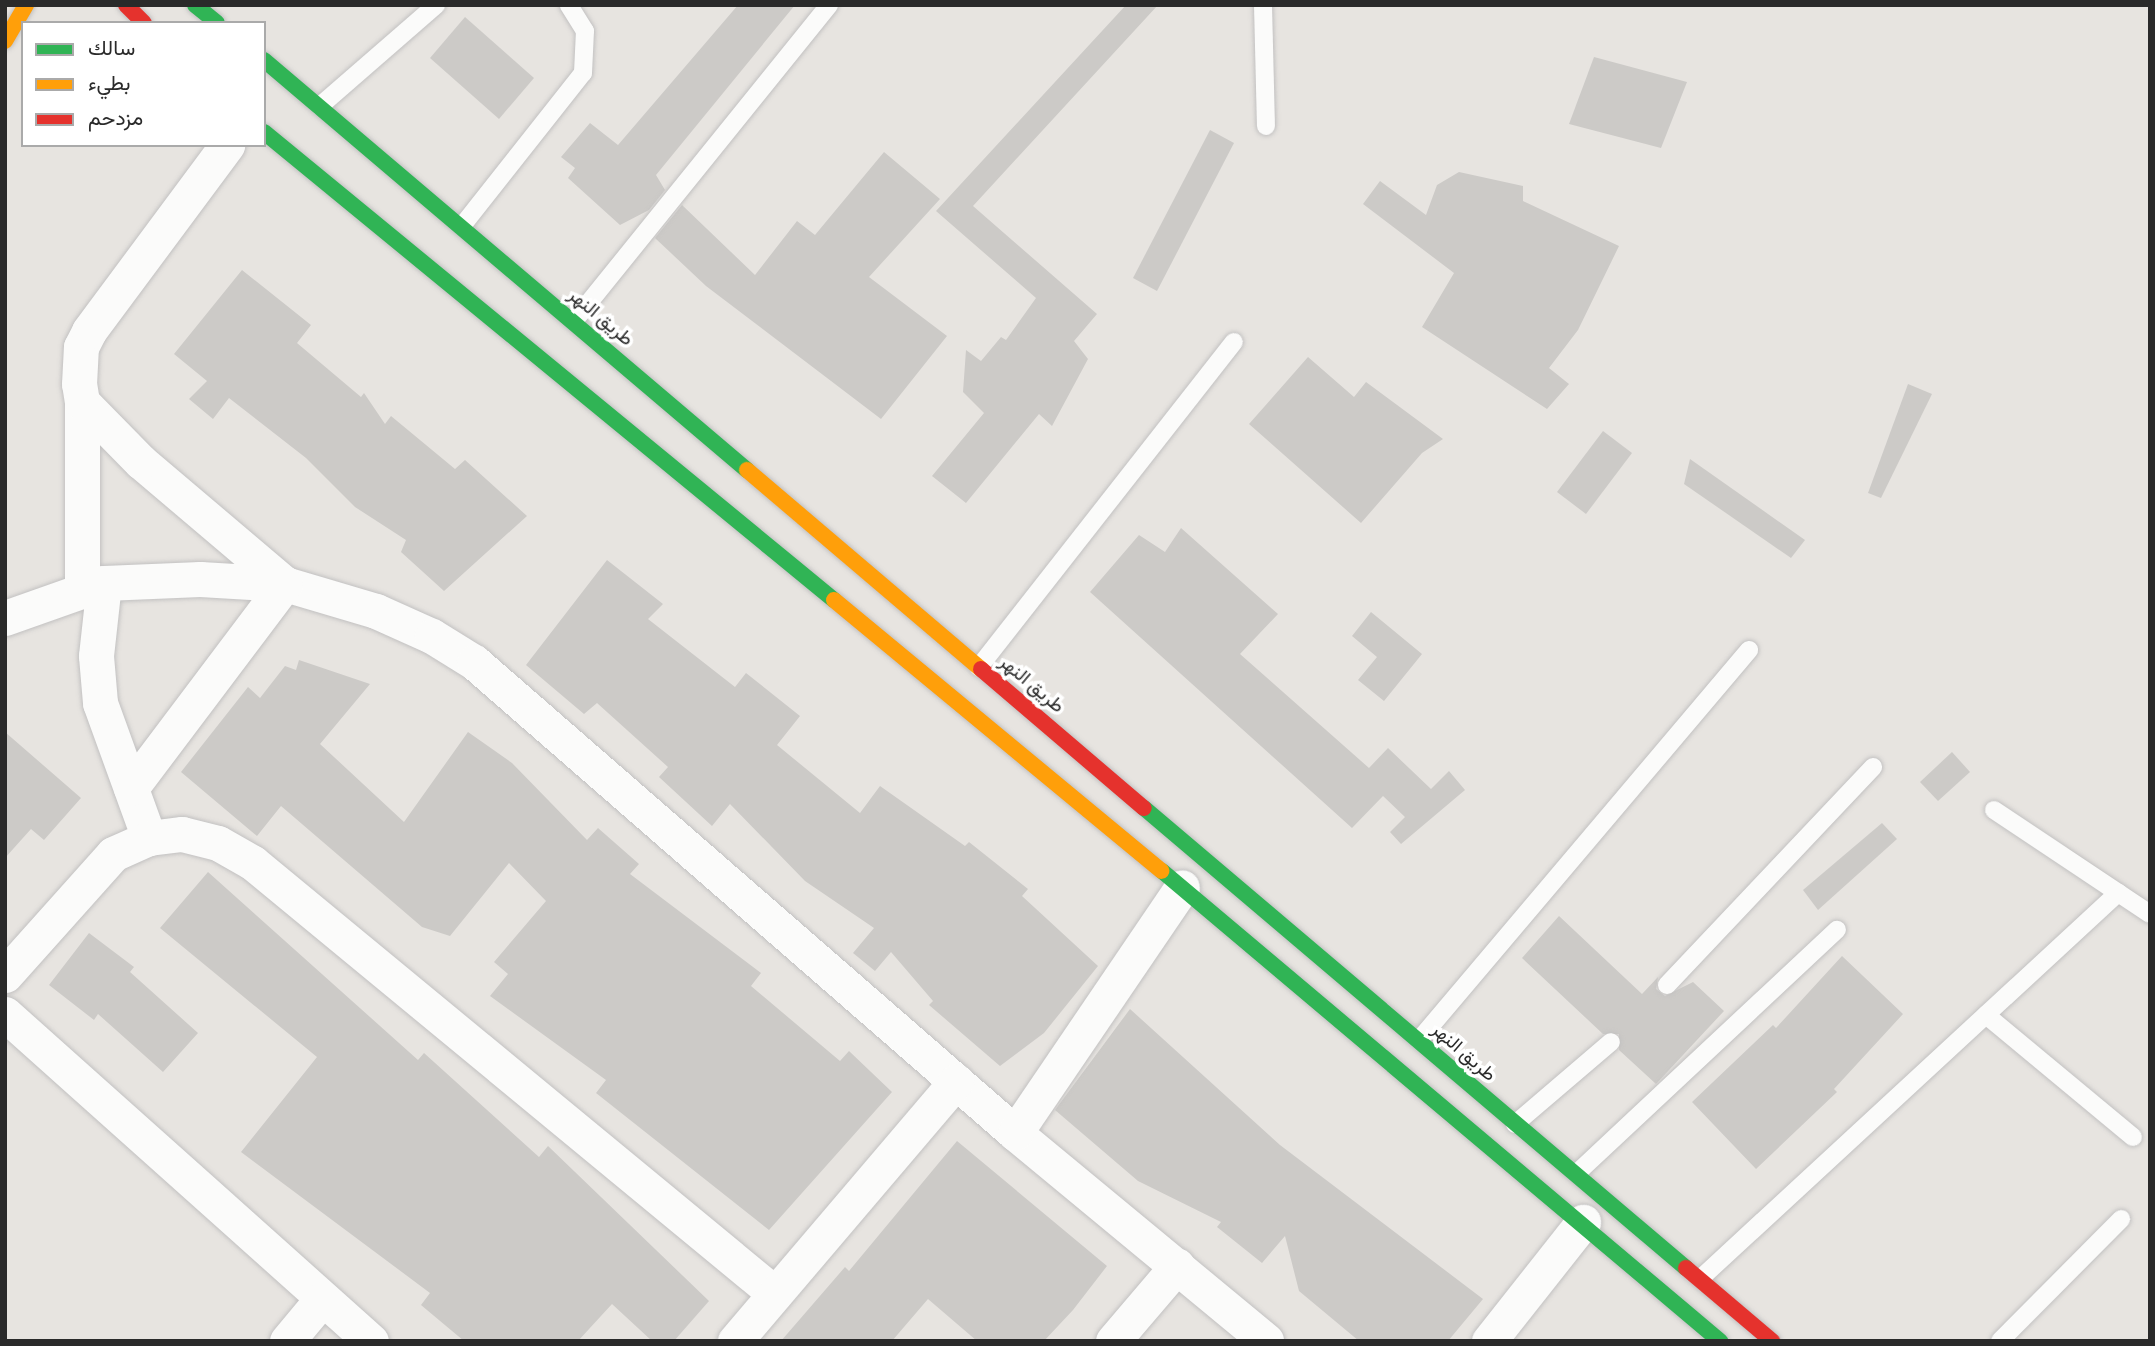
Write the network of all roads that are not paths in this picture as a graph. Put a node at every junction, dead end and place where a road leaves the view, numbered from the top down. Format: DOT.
graph roads {
  1 [pos="26,5"];
  2 [pos="126,5"];
  3 [pos="195,5"];
  4 [pos="436,5"];
  5 [pos="569,5"];
  6 [pos="829,5"];
  7 [pos="1263,5"];
  8 [pos="143,21"];
  9 [pos="215,21"];
  10 [pos="5,41"];
  11 [pos="266,62"];
  12 [pos="320,106"];
  13 [pos="1266,126"];
  14 [pos="266,134"];
  15 [pos="226,147"];
  16 [pos="462,226"];
  17 [pos="574,321"];
  18 [pos="1234,342"];
  19 [pos="82,402"];
  20 [pos="285,584"];
  21 [pos="93,586"];
  22 [pos="5,618"];
  23 [pos="1749,650"];
  24 [pos="979,667"];
  25 [pos="1873,767"];
  26 [pos="131,788"];
  27 [pos="1994,810"];
  28 [pos="149,838"];
  29 [pos="1182,887"];
  30 [pos="2118,893"];
  31 [pos="2150,914"];
  32 [pos="1837,930"];
  33 [pos="5,975"];
  34 [pos="1667,985"];
  35 [pos="5,1014"];
  36 [pos="1986,1015"];
  37 [pos="1419,1040"];
  38 [pos="1611,1042"];
  39 [pos="956,1081"];
  40 [pos="1515,1124"];
  41 [pos="1015,1133"];
  42 [pos="2133,1137"];
  43 [pos="1577,1173"];
  44 [pos="2121,1219"];
  45 [pos="1583,1222"];
  46 [pos="1177,1266"];
  47 [pos="1701,1278"];
  48 [pos="774,1293"];
  49 [pos="321,1299"];
  50 [pos="287,1341"];
  51 [pos="371,1341"];
  52 [pos="735,1341"];
  53 [pos="1113,1341"];
  54 [pos="1266,1341"];
  55 [pos="1489,1341"];
  56 [pos="1720,1341"];
  57 [pos="1772,1341"];
  58 [pos="2000,1341"];
  1 -- 10 [label="main road"];
  2 -- 8 [label="main road"];
  3 -- 9 [label="main road"];
  4 -- 12 [label="lane"];
  5 -- 16 [label="lane"];
  6 -- 17 [label="lane"];
  7 -- 13 [label="lane"];
  11 -- 12 [label="main road, طريق النهر"];
  12 -- 16 [label="main road, طريق النهر"];
  14 -- 29 [label="main road"];
  15 -- 19 [label="street"];
  16 -- 17 [label="main road, طريق النهر"];
  17 -- 24 [label="main road, طريق النهر"];
  18 -- 24 [label="lane"];
  19 -- 20 [label="street"];
  19 -- 21 [label="street"];
  20 -- 21 [label="street"];
  20 -- 26 [label="street"];
  20 -- 39 [label="street"];
  21 -- 22 [label="street"];
  21 -- 26 [label="street"];
  23 -- 37 [label="lane"];
  24 -- 37 [label="main road, طريق النهر"];
  25 -- 34 [label="lane"];
  26 -- 28 [label="street"];
  27 -- 30 [label="lane"];
  28 -- 33 [label="street"];
  28 -- 48 [label="street"];
  29 -- 41 [label="street"];
  29 -- 45 [label="main road"];
  30 -- 31 [label="lane"];
  30 -- 36 [label="lane"];
  32 -- 43 [label="lane"];
  35 -- 49 [label="street"];
  36 -- 42 [label="lane"];
  36 -- 47 [label="lane"];
  37 -- 40 [label="main road, طريق النهر"];
  38 -- 40 [label="lane"];
  39 -- 41 [label="street"];
  39 -- 48 [label="street"];
  40 -- 43 [label="main road, طريق النهر"];
  41 -- 46 [label="street"];
  43 -- 47 [label="main road, طريق النهر"];
  44 -- 58 [label="lane"];
  45 -- 55 [label="street"];
  45 -- 56 [label="main road"];
  46 -- 53 [label="street"];
  46 -- 54 [label="street"];
  47 -- 57 [label="main road, طريق النهر"];
  48 -- 52 [label="street"];
  49 -- 50 [label="street"];
  49 -- 51 [label="street"];
}
